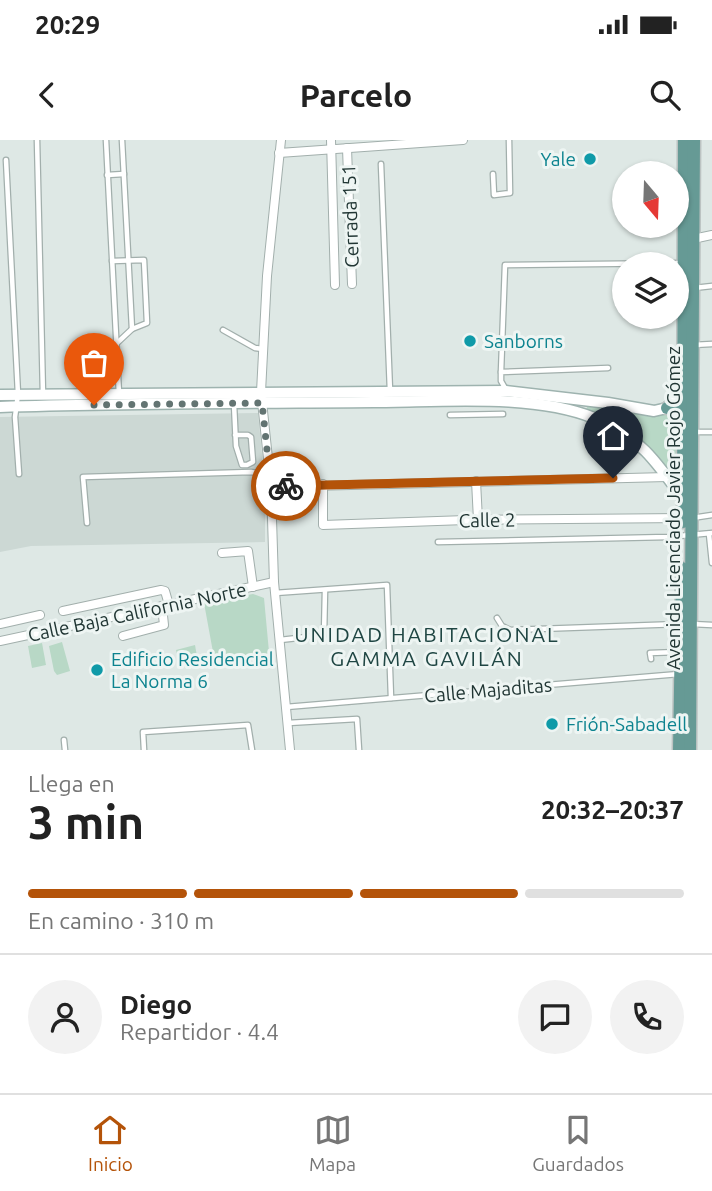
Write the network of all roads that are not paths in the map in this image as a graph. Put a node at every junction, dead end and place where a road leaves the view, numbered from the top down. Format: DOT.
graph roads {
  1 [pos="37,140"];
  2 [pos="106,140"];
  3 [pos="122,140"];
  4 [pos="281,140"];
  5 [pos="463,140"];
  6 [pos="509,140"];
  7 [pos="684,140"];
  8 [pos="694,140"];
  9 [pos="331,144"];
  10 [pos="347,148"];
  11 [pos="279,153"];
  12 [pos="6,160"];
  13 [pos="685,161"];
  14 [pos="381,164"];
  15 [pos="124,174"];
  16 [pos="493,174"];
  17 [pos="107,175"];
  18 [pos="690,206"];
  19 [pos="690,226"];
  20 [pos="712,235"];
  21 [pos="694,239"];
  22 [pos="111,261"];
  23 [pos="128,261"];
  24 [pos="612,269"];
  25 [pos="352,284"];
  26 [pos="335,285"];
  27 [pos="712,286"];
  28 [pos="693,288"];
  29 [pos="132,329"];
  30 [pos="682,329"];
  31 [pos="223,330"];
  32 [pos="116,344"];
  33 [pos="712,344"];
  34 [pos="692,345"];
  35 [pos="262,349"];
  36 [pos="608,368"];
  37 [pos="501,372"];
  38 [pos="683,385"];
  39 [pos="0,395"];
  40 [pos="262,397"];
  41 [pos="390,397"];
  42 [pos="472,397"];
  43 [pos="508,397"];
  44 [pos="119,399"];
  45 [pos="536,399"];
  46 [pos="578,399"];
  47 [pos="18,400"];
  48 [pos="43,400"];
  49 [pos="234,403"];
  50 [pos="0,407"];
  51 [pos="667,408"];
  52 [pos="687,408"];
  53 [pos="576,412"];
  54 [pos="503,414"];
  55 [pos="450,415"];
  56 [pos="472,415"];
  57 [pos="692,432"];
  58 [pos="712,432"];
  59 [pos="235,435"];
  60 [pos="19,474"];
  61 [pos="270,475"];
  62 [pos="667,477"];
  63 [pos="477,481"];
  64 [pos="323,484"];
  65 [pos="687,484"];
  66 [pos="271,487"];
  67 [pos="683,499"];
  68 [pos="712,515"];
  69 [pos="687,518"];
  70 [pos="478,520"];
  71 [pos="87,523"];
  72 [pos="711,534"];
  73 [pos="687,535"];
  74 [pos="438,542"];
  75 [pos="222,553"];
  76 [pos="712,555"];
  77 [pos="712,563"];
  78 [pos="274,582"];
  79 [pos="253,587"];
  80 [pos="325,590"];
  81 [pos="275,593"];
  82 [pos="165,606"];
  83 [pos="63,611"];
  84 [pos="40,615"];
  85 [pos="497,618"];
  86 [pos="0,624"];
  87 [pos="685,624"];
  88 [pos="712,625"];
  89 [pos="122,636"];
  90 [pos="279,640"];
  91 [pos="0,641"];
  92 [pos="685,652"];
  93 [pos="651,659"];
  94 [pos="652,667"];
  95 [pos="686,674"];
  96 [pos="654,676"];
  97 [pos="391,698"];
  98 [pos="286,707"];
  99 [pos="287,723"];
  100 [pos="64,740"];
  101 [pos="65,750"];
  102 [pos="145,750"];
  103 [pos="252,750"];
  104 [pos="290,750"];
  105 [pos="359,750"];
  106 [pos="680,750"];
  107 [pos="690,750"];
  1 -- 48 [label="lane"];
  2 -- 17 [label="lane"];
  3 -- 15 [label="lane"];
  4 -- 11 [label="street"];
  5 -- 10 [label="street"];
  6 -- 16 [label="lane"];
  7 -- 13 [label="main road, Avenida Licenciado Javier Rojo Gómez"];
  8 -- 18 [label="main road, Avenida Licenciado Javier Rojo Gómez"];
  9 -- 10 [label="street"];
  9 -- 11 [label="street"];
  9 -- 26 [label="street"];
  10 -- 25 [label="street, Cerrada 151"];
  11 -- 35 [label="street"];
  12 -- 47 [label="lane"];
  14 -- 41 [label="lane"];
  15 -- 17 [label="lane"];
  15 -- 23 [label="lane"];
  17 -- 22 [label="lane"];
  19 -- 21 [label="main road, Avenida Licenciado Javier Rojo Gómez"];
  20 -- 21 [label="street"];
  21 -- 28 [label="main road, Avenida Licenciado Javier Rojo Gómez"];
  22 -- 23 [label="lane"];
  22 -- 32 [label="lane"];
  23 -- 29 [label="lane"];
  23 -- 29 [label="lane"];
  24 -- 37 [label="lane"];
  27 -- 28 [label="lane"];
  28 -- 34 [label="main road, Avenida Licenciado Javier Rojo Gómez"];
  29 -- 32 [label="lane"];
  30 -- 38 [label="main road, Avenida Licenciado Javier Rojo Gómez"];
  31 -- 35 [label="lane"];
  32 -- 44 [label="lane"];
  33 -- 34 [label="lane"];
  34 -- 52 [label="main road, Avenida Licenciado Javier Rojo Gómez"];
  35 -- 40 [label="street"];
  36 -- 37 [label="lane"];
  37 -- 43 [label="lane"];
  38 -- 51 [label="main road"];
  38 -- 52 [label="main road, Avenida Licenciado Javier Rojo Gómez"];
  39 -- 47 [label="main road"];
  40 -- 41 [label="main road"];
  40 -- 44 [label="main road"];
  40 -- 49 [label="main road"];
  40 -- 61 [label="street"];
  41 -- 42 [label="main road"];
  42 -- 43 [label="main road"];
  42 -- 56 [label="lane"];
  43 -- 45 [label="main road"];
  44 -- 48 [label="main road"];
  44 -- 49 [label="main road"];
  45 -- 46 [label="main road"];
  45 -- 53 [label="main road"];
  46 -- 51 [label="main road"];
  46 -- 53 [label="main road"];
  47 -- 48 [label="main road"];
  47 -- 50 [label="main road"];
  47 -- 60 [label="lane"];
  49 -- 59 [label="lane"];
  51 -- 52 [label="main road"];
  52 -- 57 [label="main road, Avenida Licenciado Javier Rojo Gómez"];
  52 -- 65 [label="main road, Avenida Licenciado Javier Rojo Gómez"];
  53 -- 62 [label="main road"];
  54 -- 56 [label="lane"];
  55 -- 56 [label="lane"];
  57 -- 58 [label="lane"];
  57 -- 65 [label="main road, Avenida Licenciado Javier Rojo Gómez"];
  59 -- 59 [label="lane"];
  61 -- 66 [label="street"];
  61 -- 71 [label="lane"];
  62 -- 63 [label="street"];
  62 -- 67 [label="main road"];
  63 -- 64 [label="street"];
  63 -- 70 [label="street"];
  64 -- 66 [label="street"];
  64 -- 70 [label="street, Calle 2"];
  65 -- 67 [label="main road, Avenida Licenciado Javier Rojo Gómez"];
  65 -- 69 [label="main road, Avenida Licenciado Javier Rojo Gómez"];
  66 -- 78 [label="street"];
  67 -- 69 [label="main road, Avenida Licenciado Javier Rojo Gómez"];
  68 -- 69 [label="lane"];
  69 -- 70 [label="street, Calle 2"];
  69 -- 73 [label="main road, Avenida Licenciado Javier Rojo Gómez"];
  72 -- 73 [label="lane"];
  72 -- 76 [label="lane"];
  73 -- 74 [label="lane"];
  73 -- 87 [label="main road, Avenida Licenciado Javier Rojo Gómez"];
  75 -- 79 [label="street"];
  76 -- 77 [label="lane"];
  78 -- 79 [label="street, Calle Baja California Norte"];
  78 -- 81 [label="street"];
  79 -- 82 [label="street, Calle Baja California Norte"];
  80 -- 81 [label="lane"];
  80 -- 90 [label="lane"];
  80 -- 97 [label="lane"];
  81 -- 90 [label="street"];
  82 -- 83 [label="street"];
  82 -- 89 [label="street"];
  82 -- 91 [label="street, Calle Baja California Norte"];
  84 -- 86 [label="street"];
  85 -- 87 [label="lane"];
  87 -- 88 [label="lane"];
  87 -- 92 [label="main road, Avenida Licenciado Javier Rojo Gómez"];
  90 -- 98 [label="street"];
  92 -- 93 [label="lane"];
  92 -- 95 [label="main road, Avenida Licenciado Javier Rojo Gómez"];
  94 -- 96 [label="lane"];
  95 -- 96 [label="lane, Calle Majaditas"];
  95 -- 106 [label="main road, Avenida Licenciado Javier Rojo Gómez"];
  95 -- 107 [label="main road, Avenida Licenciado Javier Rojo Gómez"];
  96 -- 97 [label="lane, Calle Majaditas"];
  97 -- 98 [label="lane, Calle Majaditas"];
  98 -- 99 [label="street"];
  99 -- 104 [label="street"];
  99 -- 105 [label="lane"];
  100 -- 101 [label="lane"];
  102 -- 103 [label="lane"];
}
